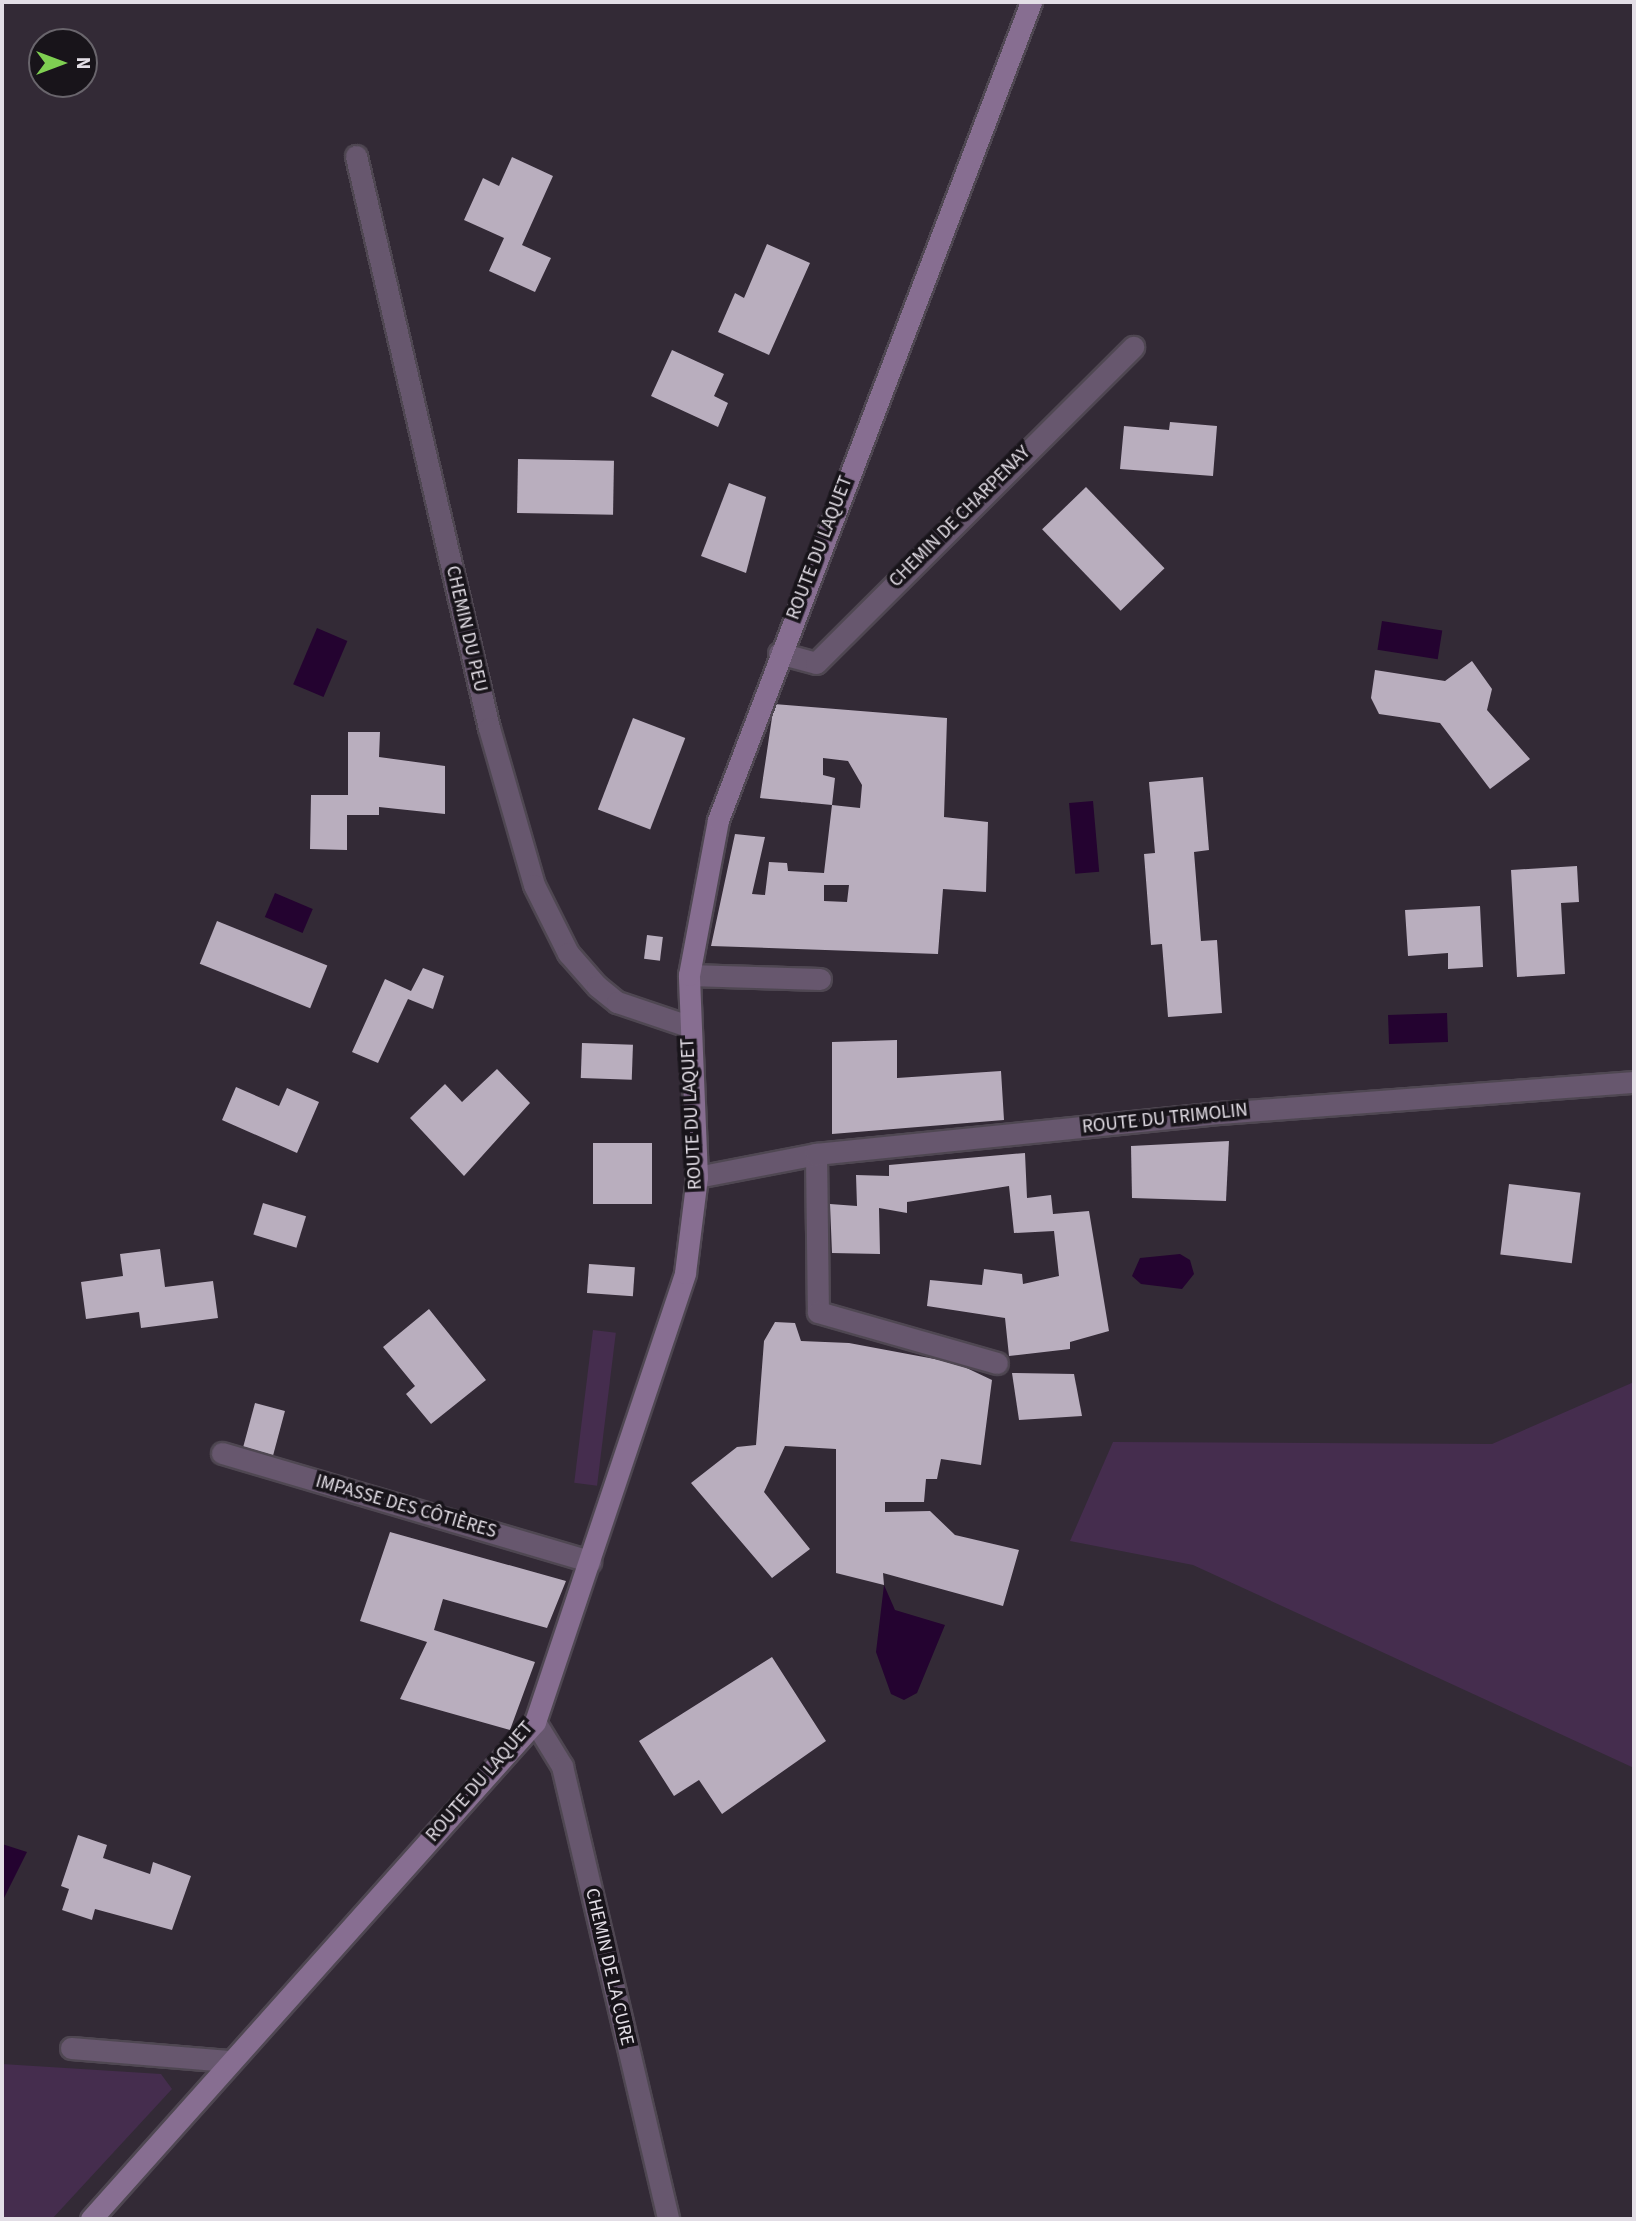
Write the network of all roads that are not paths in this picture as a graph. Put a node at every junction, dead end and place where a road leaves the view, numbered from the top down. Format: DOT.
graph roads {
  1 [pos="1031,2"];
  2 [pos="356,156"];
  3 [pos="1133,347"];
  4 [pos="779,653"];
  5 [pos="689,975"];
  6 [pos="820,979"];
  7 [pos="688,1026"];
  8 [pos="1634,1082"];
  9 [pos="816,1154"];
  10 [pos="697,1177"];
  11 [pos="997,1363"];
  12 [pos="222,1453"];
  13 [pos="590,1561"];
  14 [pos="535,1722"];
  15 [pos="71,2048"];
  16 [pos="228,2061"];
  17 [pos="91,2219"];
  18 [pos="668,2219"];
  1 -- 4 [label="street, ROUTE DU LAQUET"];
  2 -- 7 [label="street, CHEMIN DU PEU"];
  3 -- 4 [label="street, CHEMIN DE CHARPENAY"];
  4 -- 5 [label="street, ROUTE DU LAQUET"];
  5 -- 6 [label="street"];
  5 -- 7 [label="street, ROUTE DU LAQUET"];
  7 -- 10 [label="street, ROUTE DU LAQUET"];
  8 -- 9 [label="street, ROUTE DU TRIMOLIN"];
  9 -- 10 [label="street, ROUTE DU TRIMOLIN"];
  9 -- 11 [label="street"];
  10 -- 13 [label="street, ROUTE DU LAQUET"];
  12 -- 13 [label="street, IMPASSE DES CÔTIÈRES"];
  13 -- 14 [label="street, ROUTE DU LAQUET"];
  14 -- 16 [label="street, ROUTE DU LAQUET"];
  14 -- 18 [label="street, CHEMIN DE LA CURE"];
  15 -- 16 [label="street"];
  16 -- 17 [label="street, ROUTE DU LAQUET"];
}
